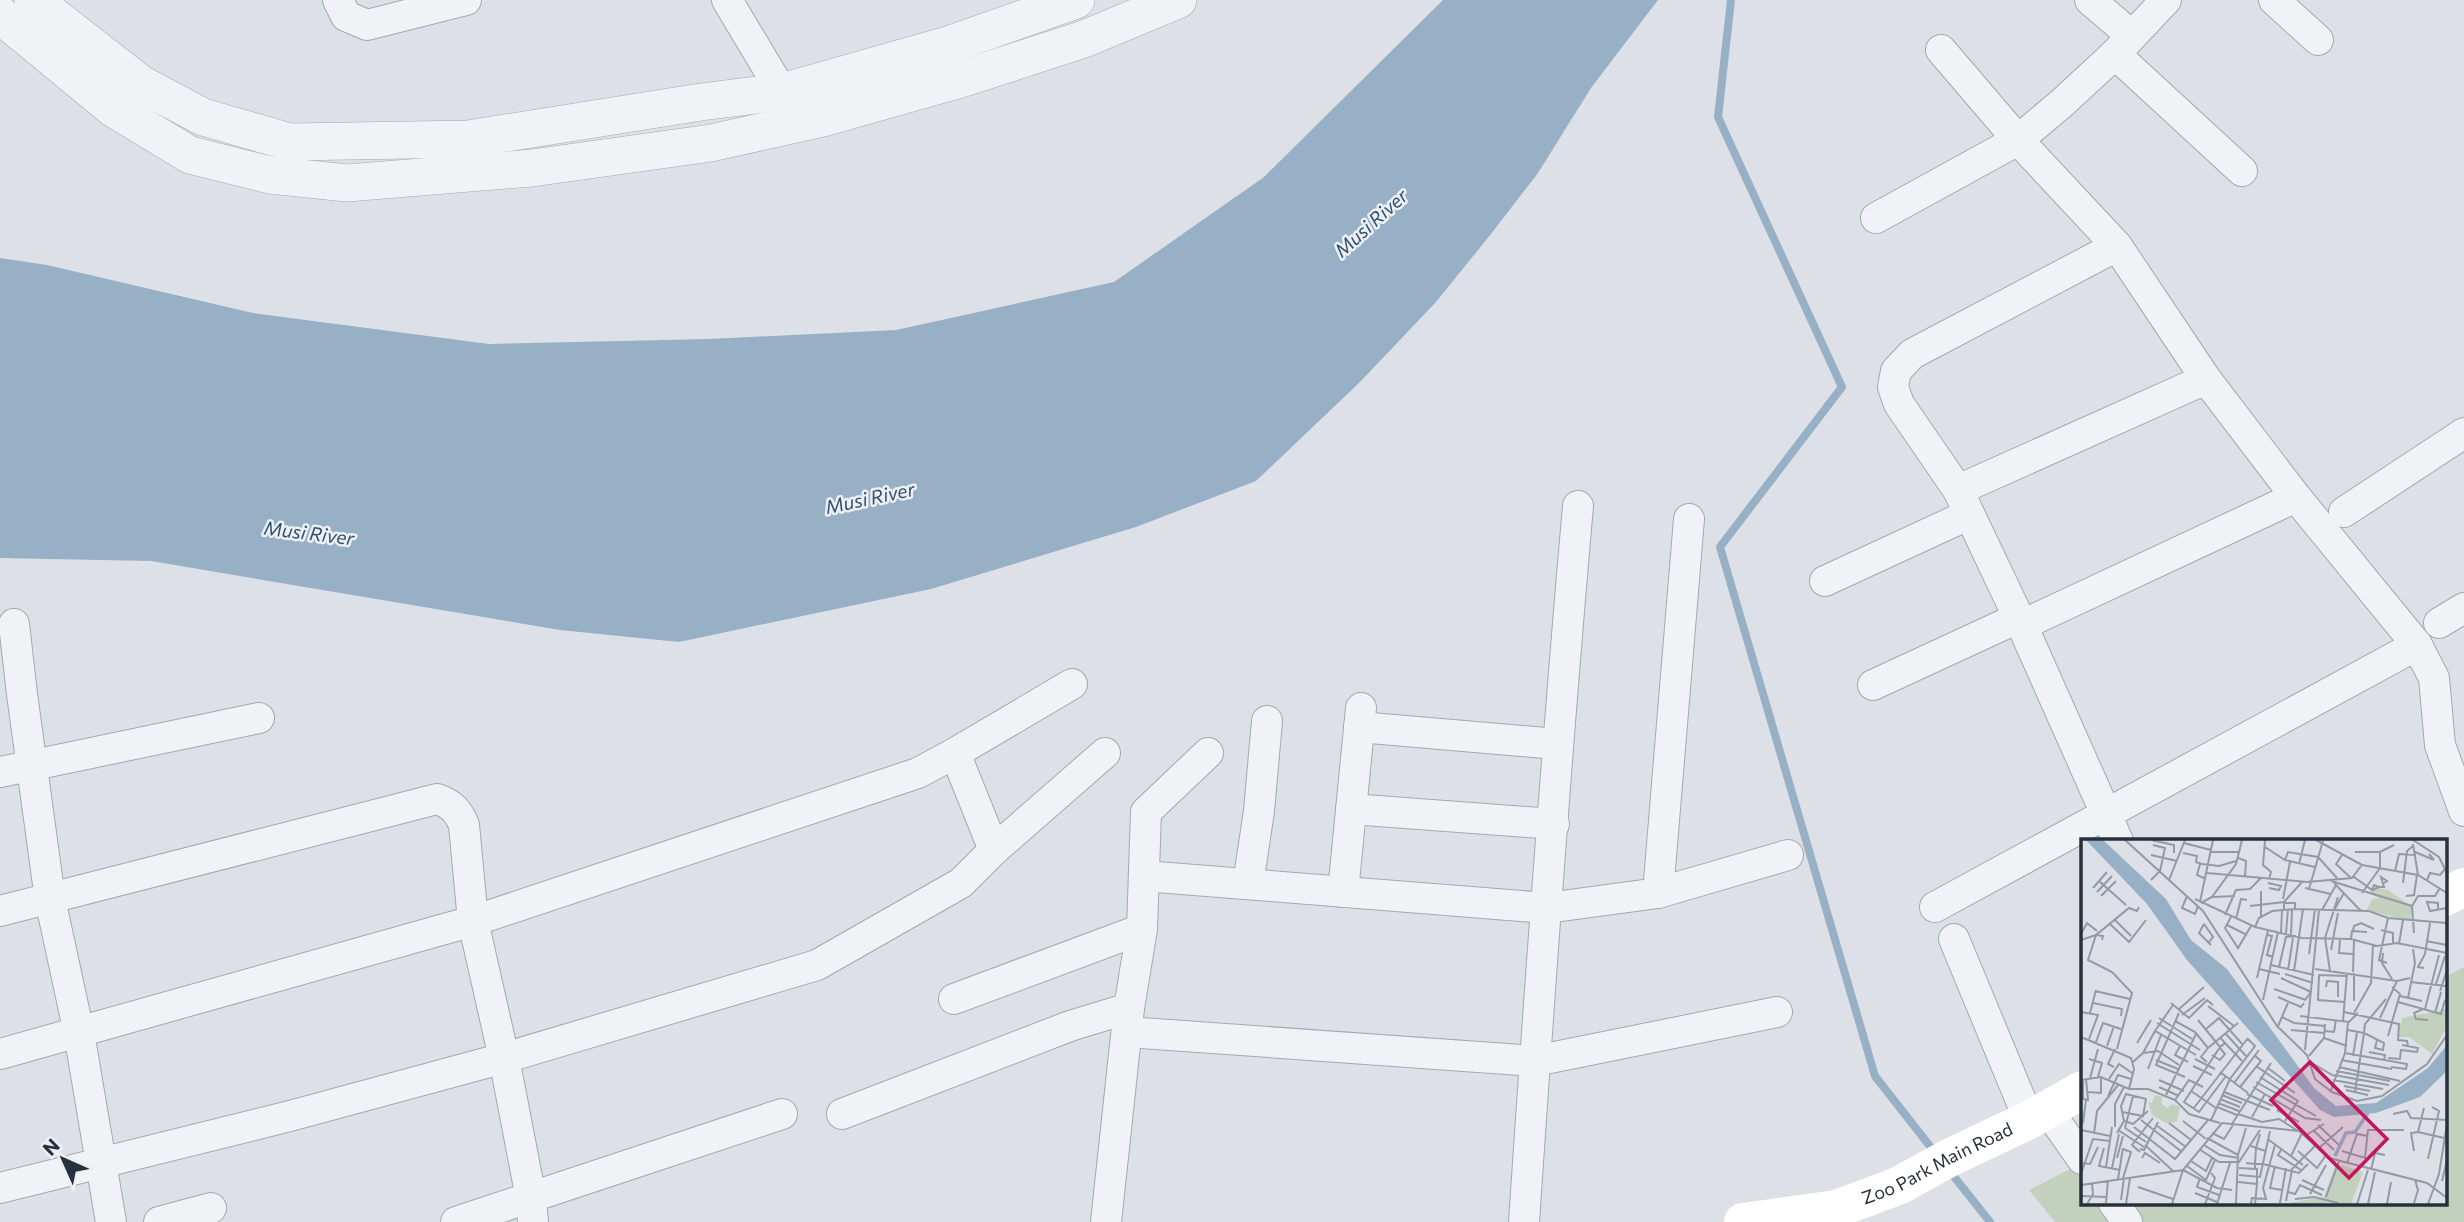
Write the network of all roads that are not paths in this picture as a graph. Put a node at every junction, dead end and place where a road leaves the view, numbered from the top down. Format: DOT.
graph roads {
  1 [pos="33,0"];
  2 [pos="338,0"];
  3 [pos="466,0"];
  4 [pos="727,0"];
  5 [pos="1076,0"];
  6 [pos="1178,0"];
  7 [pos="2090,0"];
  8 [pos="2166,0"];
  9 [pos="2274,0"];
  10 [pos="0,15"];
  11 [pos="2318,40"];
  12 [pos="2123,45"];
  13 [pos="1941,50"];
  14 [pos="782,92"];
  15 [pos="2018,140"];
  16 [pos="2242,171"];
  17 [pos="1875,218"];
  18 [pos="2117,246"];
  19 [pos="2206,379"];
  20 [pos="2464,433"];
  21 [pos="2295,498"];
  22 [pos="1963,502"];
  23 [pos="1578,506"];
  24 [pos="2344,512"];
  25 [pos="1689,519"];
  26 [pos="1825,581"];
  27 [pos="2020,621"];
  28 [pos="14,624"];
  29 [pos="2417,645"];
  30 [pos="1072,684"];
  31 [pos="1873,685"];
  32 [pos="259,718"];
  33 [pos="1267,721"];
  34 [pos="1557,744"];
  35 [pos="1105,752"];
  36 [pos="955,753"];
  37 [pos="1208,753"];
  38 [pos="33,766"];
  39 [pos="0,772"];
  40 [pos="1351,809"];
  41 [pos="2464,811"];
  42 [pos="1554,824"];
  43 [pos="2111,828"];
  44 [pos="2086,839"];
  45 [pos="2081,841"];
  46 [pos="994,850"];
  47 [pos="1788,855"];
  48 [pos="1144,876"];
  49 [pos="1248,884"];
  50 [pos="2464,887"];
  51 [pos="1343,892"];
  52 [pos="1658,893"];
  53 [pos="2446,896"];
  54 [pos="50,899"];
  55 [pos="1935,907"];
  56 [pos="1547,908"];
  57 [pos="0,911"];
  58 [pos="473,921"];
  59 [pos="1142,929"];
  60 [pos="1954,939"];
  61 [pos="954,999"];
  62 [pos="1777,1012"];
  63 [pos="1128,1020"];
  64 [pos="79,1033"];
  65 [pos="0,1054"];
  66 [pos="504,1058"];
  67 [pos="1535,1061"];
  68 [pos="2081,1091"];
  69 [pos="782,1114"];
  70 [pos="842,1114"];
  71 [pos="2038,1114"];
  72 [pos="2081,1158"];
  73 [pos="100,1162"];
  74 [pos="0,1188"];
  75 [pos="2115,1204"];
  76 [pos="211,1208"];
  77 [pos="532,1210"];
  78 [pos="1838,1216"];
  79 [pos="111,1222"];
  80 [pos="159,1222"];
  81 [pos="456,1222"];
  82 [pos="1106,1222"];
  83 [pos="1524,1222"];
  84 [pos="1743,1222"];
  85 [pos="2127,1222"];
  1 -- 14 [label="street"];
  2 -- 3 [label="street"];
  4 -- 14 [label="street"];
  5 -- 14 [label="street"];
  6 -- 10 [label="street"];
  7 -- 12 [label="street"];
  8 -- 12 [label="street"];
  9 -- 11 [label="street"];
  12 -- 15 [label="street"];
  12 -- 16 [label="street"];
  13 -- 15 [label="street"];
  15 -- 17 [label="street"];
  15 -- 18 [label="street"];
  18 -- 19 [label="street"];
  18 -- 22 [label="street"];
  19 -- 21 [label="street"];
  19 -- 22 [label="street"];
  20 -- 24 [label="street"];
  21 -- 27 [label="street"];
  21 -- 29 [label="street"];
  22 -- 26 [label="street"];
  22 -- 27 [label="street"];
  23 -- 34 [label="street"];
  25 -- 52 [label="street"];
  27 -- 31 [label="street"];
  27 -- 43 [label="street"];
  28 -- 38 [label="street"];
  29 -- 41 [label="street"];
  29 -- 43 [label="street"];
  30 -- 36 [label="street"];
  32 -- 38 [label="street"];
  33 -- 49 [label="street"];
  34 -- 40 [label="street"];
  34 -- 42 [label="street"];
  35 -- 46 [label="street"];
  36 -- 46 [label="street"];
  36 -- 58 [label="street"];
  37 -- 48 [label="street"];
  38 -- 39 [label="street"];
  38 -- 54 [label="street"];
  40 -- 42 [label="street"];
  40 -- 51 [label="street"];
  42 -- 56 [label="street"];
  43 -- 44 [label="street"];
  45 -- 55 [label="street"];
  46 -- 66 [label="street"];
  47 -- 52 [label="street"];
  48 -- 49 [label="street"];
  48 -- 59 [label="street"];
  49 -- 51 [label="street"];
  50 -- 53 [label="main road"];
  51 -- 56 [label="street"];
  52 -- 56 [label="street"];
  54 -- 57 [label="street"];
  54 -- 58 [label="street"];
  54 -- 64 [label="street"];
  56 -- 67 [label="street"];
  58 -- 64 [label="street"];
  58 -- 66 [label="street"];
  59 -- 61 [label="street"];
  59 -- 63 [label="street"];
  60 -- 71 [label="street"];
  62 -- 67 [label="street"];
  63 -- 67 [label="street"];
  63 -- 70 [label="street"];
  63 -- 82 [label="street"];
  64 -- 65 [label="street"];
  64 -- 73 [label="street"];
  66 -- 73 [label="street"];
  66 -- 77 [label="street"];
  67 -- 83 [label="street"];
  68 -- 71 [label="main road, Zoo Park Main Road"];
  69 -- 77 [label="street"];
  71 -- 72 [label="street"];
  71 -- 78 [label="main road, Zoo Park Main Road"];
  73 -- 74 [label="street"];
  73 -- 79 [label="street"];
  75 -- 85 [label="street"];
  76 -- 80 [label="street"];
  77 -- 81 [label="street"];
  78 -- 84 [label="main road, Zoo Park Main Road"];
}
